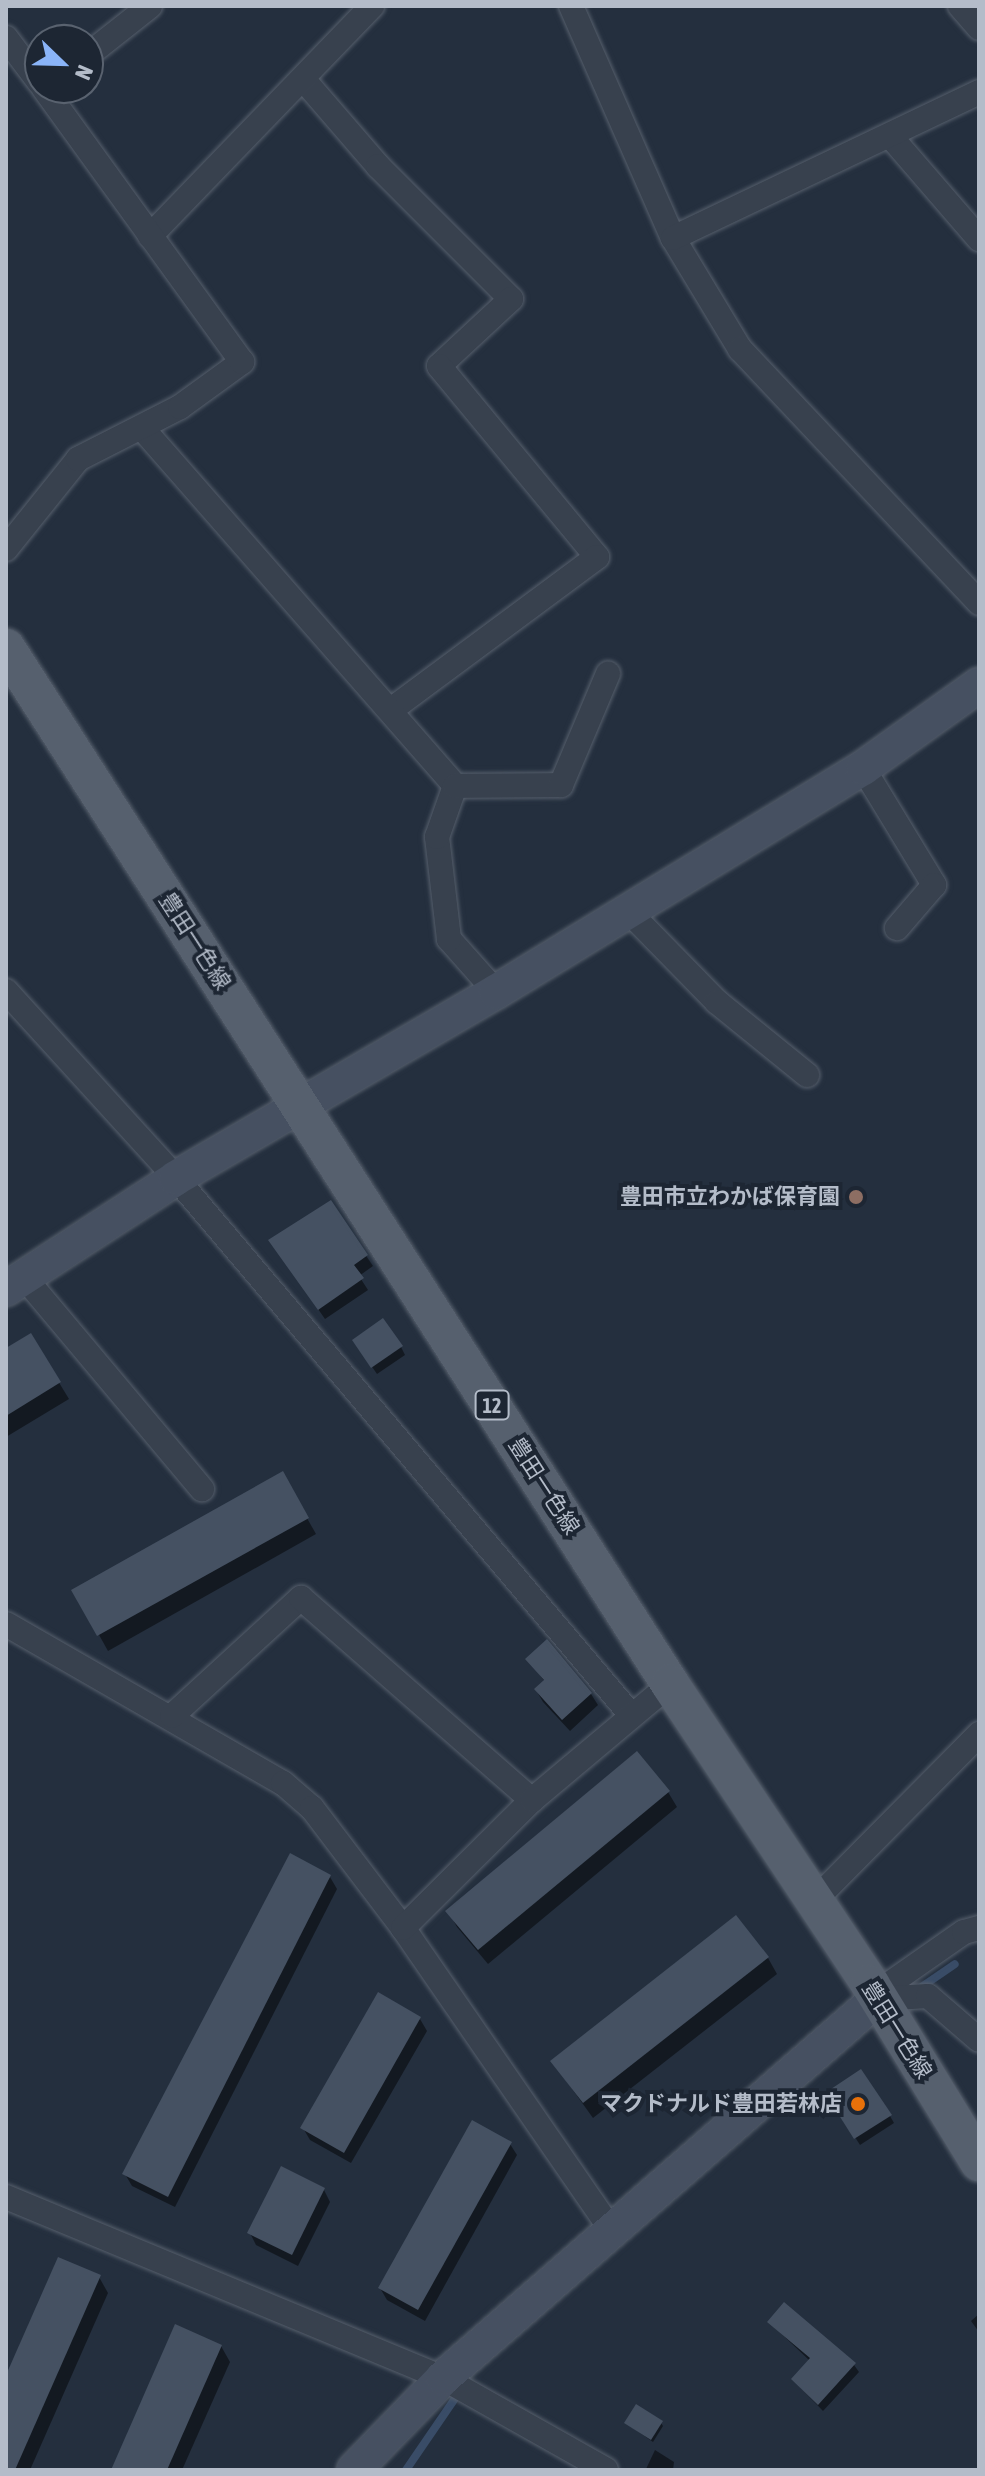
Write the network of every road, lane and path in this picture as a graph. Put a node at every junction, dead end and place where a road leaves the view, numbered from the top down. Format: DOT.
graph roads {
  1 [pos="150,6"];
  2 [pos="372,6"];
  3 [pos="571,6"];
  4 [pos="960,6"];
  5 [pos="979,28"];
  6 [pos="6,38"];
  7 [pos="104,42"];
  8 [pos="24,61"];
  9 [pos="303,79"];
  10 [pos="979,92"];
  11 [pos="56,104"];
  12 [pos="891,137"];
  13 [pos="150,236"];
  14 [pos="673,238"];
  15 [pos="979,239"];
  16 [pos="142,428"];
  17 [pos="6,549"];
  18 [pos="979,603"];
  19 [pos="6,648"];
  20 [pos="608,674"];
  21 [pos="979,685"];
  22 [pos="391,710"];
  23 [pos="863,768"];
  24 [pos="455,786"];
  25 [pos="628,911"];
  26 [pos="897,928"];
  27 [pos="6,991"];
  28 [pos="496,992"];
  29 [pos="807,1075"];
  30 [pos="299,1103"];
  31 [pos="176,1178"];
  32 [pos="15,1283"];
  33 [pos="202,1489"];
  34 [pos="6,1624"];
  35 [pos="670,1684"];
  36 [pos="172,1716"];
  37 [pos="632,1716"];
  38 [pos="979,1734"];
  39 [pos="532,1800"];
  40 [pos="812,1903"];
  41 [pos="403,1928"];
  42 [pos="979,1928"];
  43 [pos="876,1996"];
  44 [pos="979,2040"];
  45 [pos="979,2162"];
  46 [pos="6,2197"];
  47 [pos="610,2228"];
  48 [pos="443,2378"];
  49 [pos="354,2470"];
  50 [pos="606,2470"];
  1 -- 7 [label="street"];
  2 -- 9 [label="street"];
  3 -- 14 [label="street"];
  4 -- 5 [label="street"];
  6 -- 8 [label="street"];
  9 -- 13 [label="street"];
  9 -- 22 [label="street"];
  10 -- 12 [label="street"];
  11 -- 13 [label="street"];
  12 -- 14 [label="street"];
  12 -- 15 [label="street"];
  13 -- 16 [label="street"];
  14 -- 18 [label="street"];
  16 -- 17 [label="street"];
  16 -- 22 [label="street"];
  19 -- 30 [label="main road, 豊田一色線 / 12"];
  20 -- 24 [label="street"];
  21 -- 23 [label="street"];
  22 -- 24 [label="street"];
  23 -- 25 [label="street"];
  23 -- 26 [label="street"];
  24 -- 28 [label="street"];
  25 -- 28 [label="street"];
  25 -- 29 [label="street"];
  27 -- 31 [label="street"];
  28 -- 30 [label="street"];
  30 -- 31 [label="street"];
  30 -- 35 [label="main road, 豊田一色線 / 12"];
  31 -- 32 [label="street"];
  31 -- 37 [label="street"];
  32 -- 33 [label="street"];
  34 -- 36 [label="street"];
  35 -- 37 [label="street"];
  35 -- 40 [label="main road, 豊田一色線 / 12"];
  36 -- 39 [label="street"];
  36 -- 41 [label="street"];
  37 -- 39 [label="street"];
  38 -- 40 [label="street"];
  39 -- 41 [label="street"];
  40 -- 43 [label="main road, 豊田一色線 / 12"];
  41 -- 47 [label="street"];
  42 -- 43 [label="street"];
  43 -- 44 [label="street"];
  43 -- 45 [label="main road, 豊田一色線 / 12"];
  43 -- 47 [label="street"];
  46 -- 48 [label="street"];
  47 -- 48 [label="street"];
  48 -- 49 [label="street"];
  48 -- 50 [label="street"];
}
